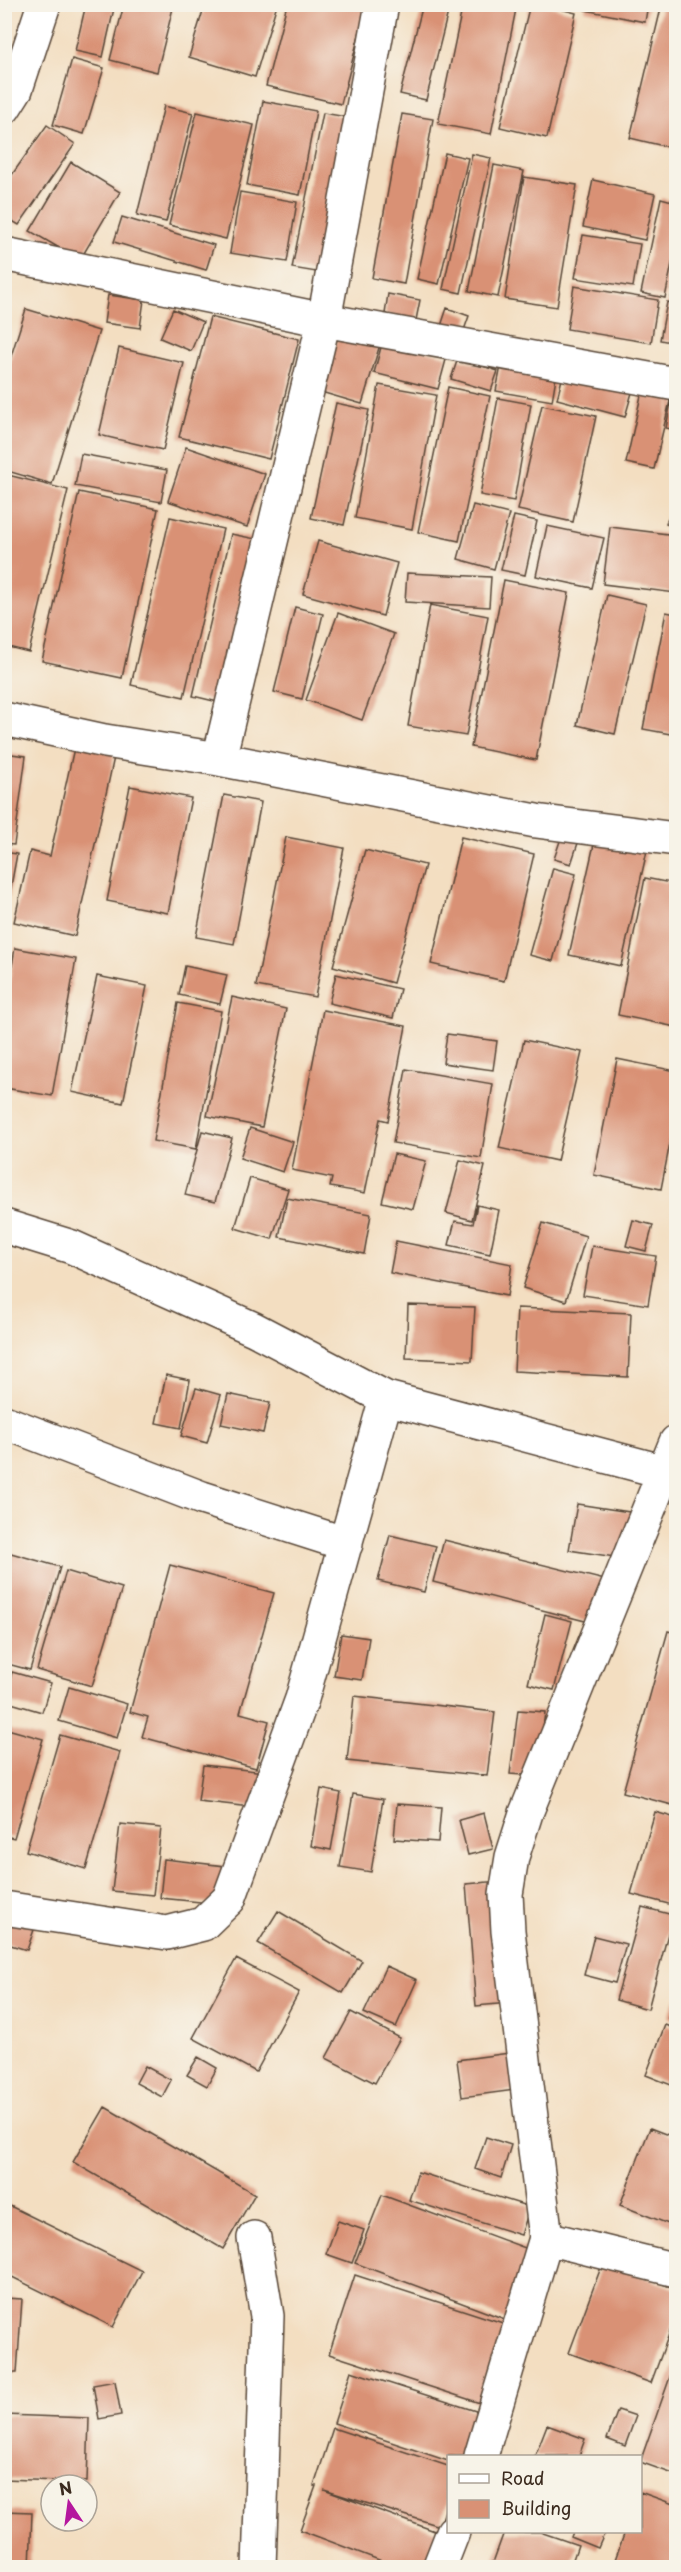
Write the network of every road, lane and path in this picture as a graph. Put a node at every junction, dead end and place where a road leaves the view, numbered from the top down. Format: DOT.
graph roads {
  1 [pos="44,4"];
  2 [pos="382,4"];
  3 [pos="8,91"];
  4 [pos="4,254"];
  5 [pos="324,320"];
  6 [pos="676,384"];
  7 [pos="4,719"];
  8 [pos="219,759"];
  9 [pos="676,839"];
  10 [pos="4,1226"];
  11 [pos="386,1398"];
  12 [pos="4,1422"];
  13 [pos="671,1457"];
  14 [pos="346,1544"];
  15 [pos="4,1908"];
  16 [pos="254,2238"];
  17 [pos="546,2238"];
  18 [pos="676,2270"];
  19 [pos="482,2455"];
  20 [pos="453,2533"];
  21 [pos="259,2568"];
  22 [pos="439,2568"];
  1 -- 3 [label="street"];
  2 -- 5 [label="street"];
  4 -- 5 [label="street"];
  5 -- 6 [label="street"];
  5 -- 8 [label="street"];
  7 -- 8 [label="street"];
  8 -- 9 [label="street"];
  10 -- 11 [label="street"];
  11 -- 13 [label="street"];
  11 -- 14 [label="street"];
  12 -- 14 [label="street"];
  13 -- 17 [label="street"];
  14 -- 15 [label="street"];
  16 -- 21 [label="street"];
  17 -- 18 [label="street"];
  17 -- 19 [label="street"];
  20 -- 22 [label="street"];
}
